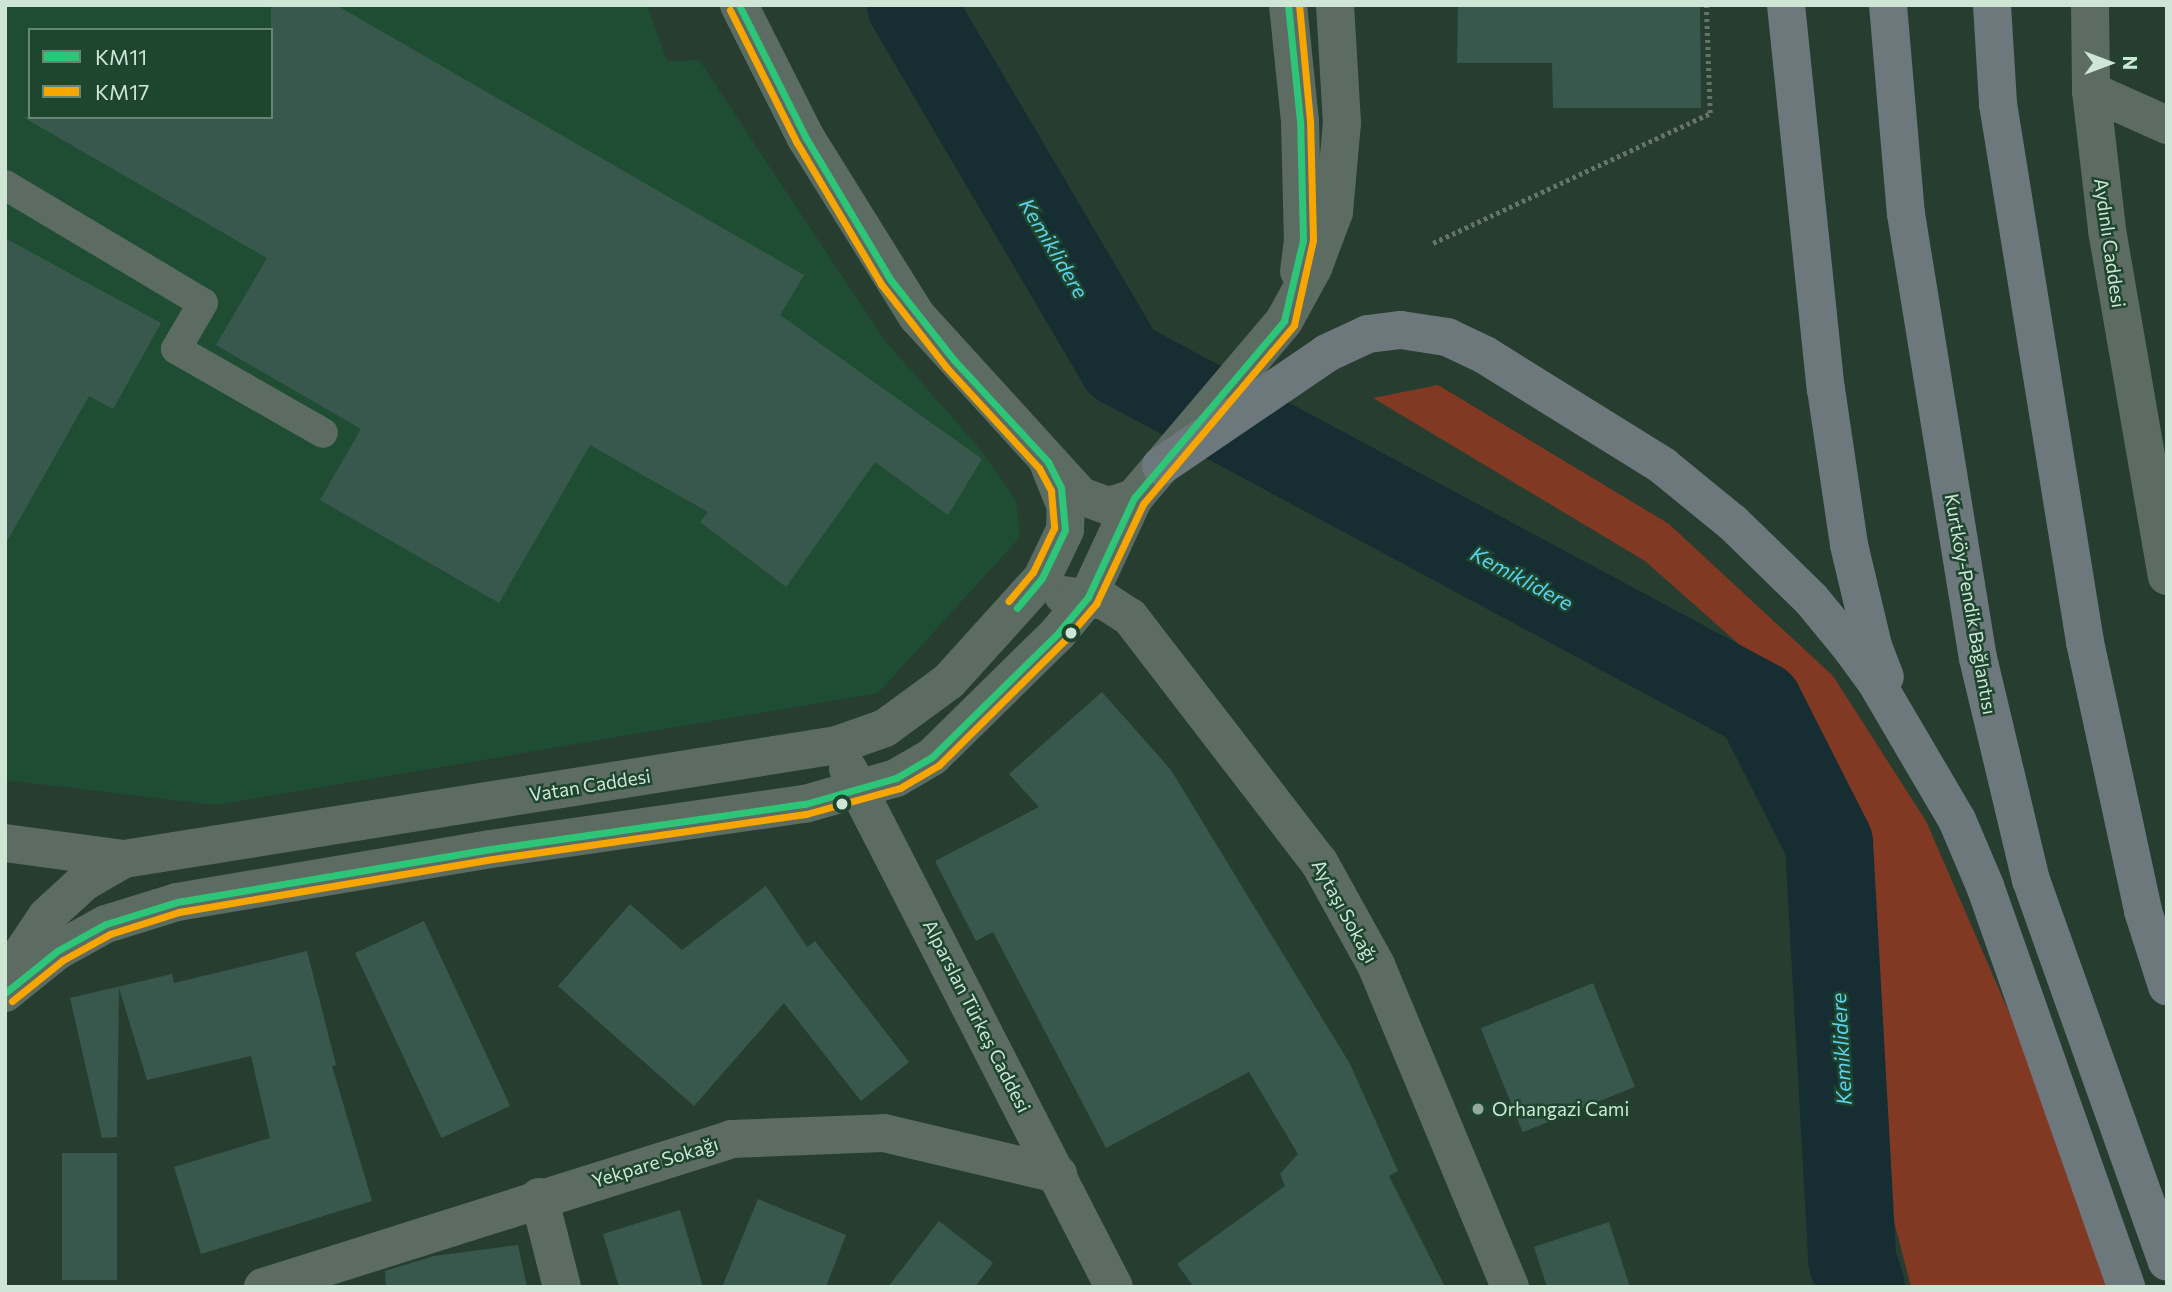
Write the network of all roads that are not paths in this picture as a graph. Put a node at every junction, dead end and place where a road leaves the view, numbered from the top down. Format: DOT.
graph roads {
  1 [pos="738,5"];
  2 [pos="1288,5"];
  3 [pos="1335,5"];
  4 [pos="1786,5"];
  5 [pos="1888,5"];
  6 [pos="1992,5"];
  7 [pos="2090,5"];
  8 [pos="2091,91"];
  9 [pos="2167,125"];
  10 [pos="5,186"];
  11 [pos="1284,321"];
  12 [pos="323,433"];
  13 [pos="1048,463"];
  14 [pos="1161,466"];
  15 [pos="2157,483"];
  16 [pos="1134,498"];
  17 [pos="2167,576"];
  18 [pos="1088,597"];
  19 [pos="1010,616"];
  20 [pos="1130,617"];
  21 [pos="1910,739"];
  22 [pos="837,746"];
  23 [pos="859,791"];
  24 [pos="5,843"];
  25 [pos="124,859"];
  26 [pos="5,978"];
  27 [pos="2167,986"];
  28 [pos="5,993"];
  29 [pos="1058,1174"];
  30 [pos="539,1198"];
  31 [pos="2167,1262"];
  32 [pos="263,1287"];
  33 [pos="562,1287"];
  34 [pos="1114,1287"];
  35 [pos="1510,1287"];
  36 [pos="2126,1287"];
  1 -- 13 [label="street"];
  2 -- 11 [label="street"];
  3 -- 11 [label="street"];
  4 -- 21 [label="highway"];
  5 -- 31 [label="highway, Kurtköy-Pendik Bağlantısı"];
  6 -- 27 [label="highway"];
  7 -- 8 [label="street, Aydınlı Caddesi"];
  8 -- 9 [label="street"];
  8 -- 15 [label="street, Aydınlı Caddesi"];
  10 -- 12 [label="lane"];
  11 -- 14 [label="street"];
  13 -- 16 [label="street"];
  13 -- 19 [label="street, Vatan Caddesi"];
  14 -- 16 [label="street"];
  14 -- 21 [label="highway"];
  15 -- 17 [label="street, Aydınlı Caddesi"];
  16 -- 18 [label="street"];
  16 -- 20 [label="street"];
  18 -- 19 [label="street, Aytaşı Sokağı"];
  18 -- 20 [label="street, Aytaşı Sokağı"];
  18 -- 23 [label="street"];
  19 -- 22 [label="street, Vatan Caddesi"];
  20 -- 35 [label="street, Aytaşı Sokağı"];
  21 -- 36 [label="highway"];
  22 -- 23 [label="street, Alparslan Türkeş Caddesi"];
  22 -- 25 [label="street, Vatan Caddesi"];
  23 -- 28 [label="street"];
  23 -- 29 [label="street, Alparslan Türkeş Caddesi"];
  24 -- 25 [label="street"];
  25 -- 26 [label="street, Vatan Caddesi"];
  29 -- 30 [label="street, Yekpare Sokağı"];
  29 -- 34 [label="street, Alparslan Türkeş Caddesi"];
  30 -- 32 [label="street, Yekpare Sokağı"];
  30 -- 33 [label="street"];
}
